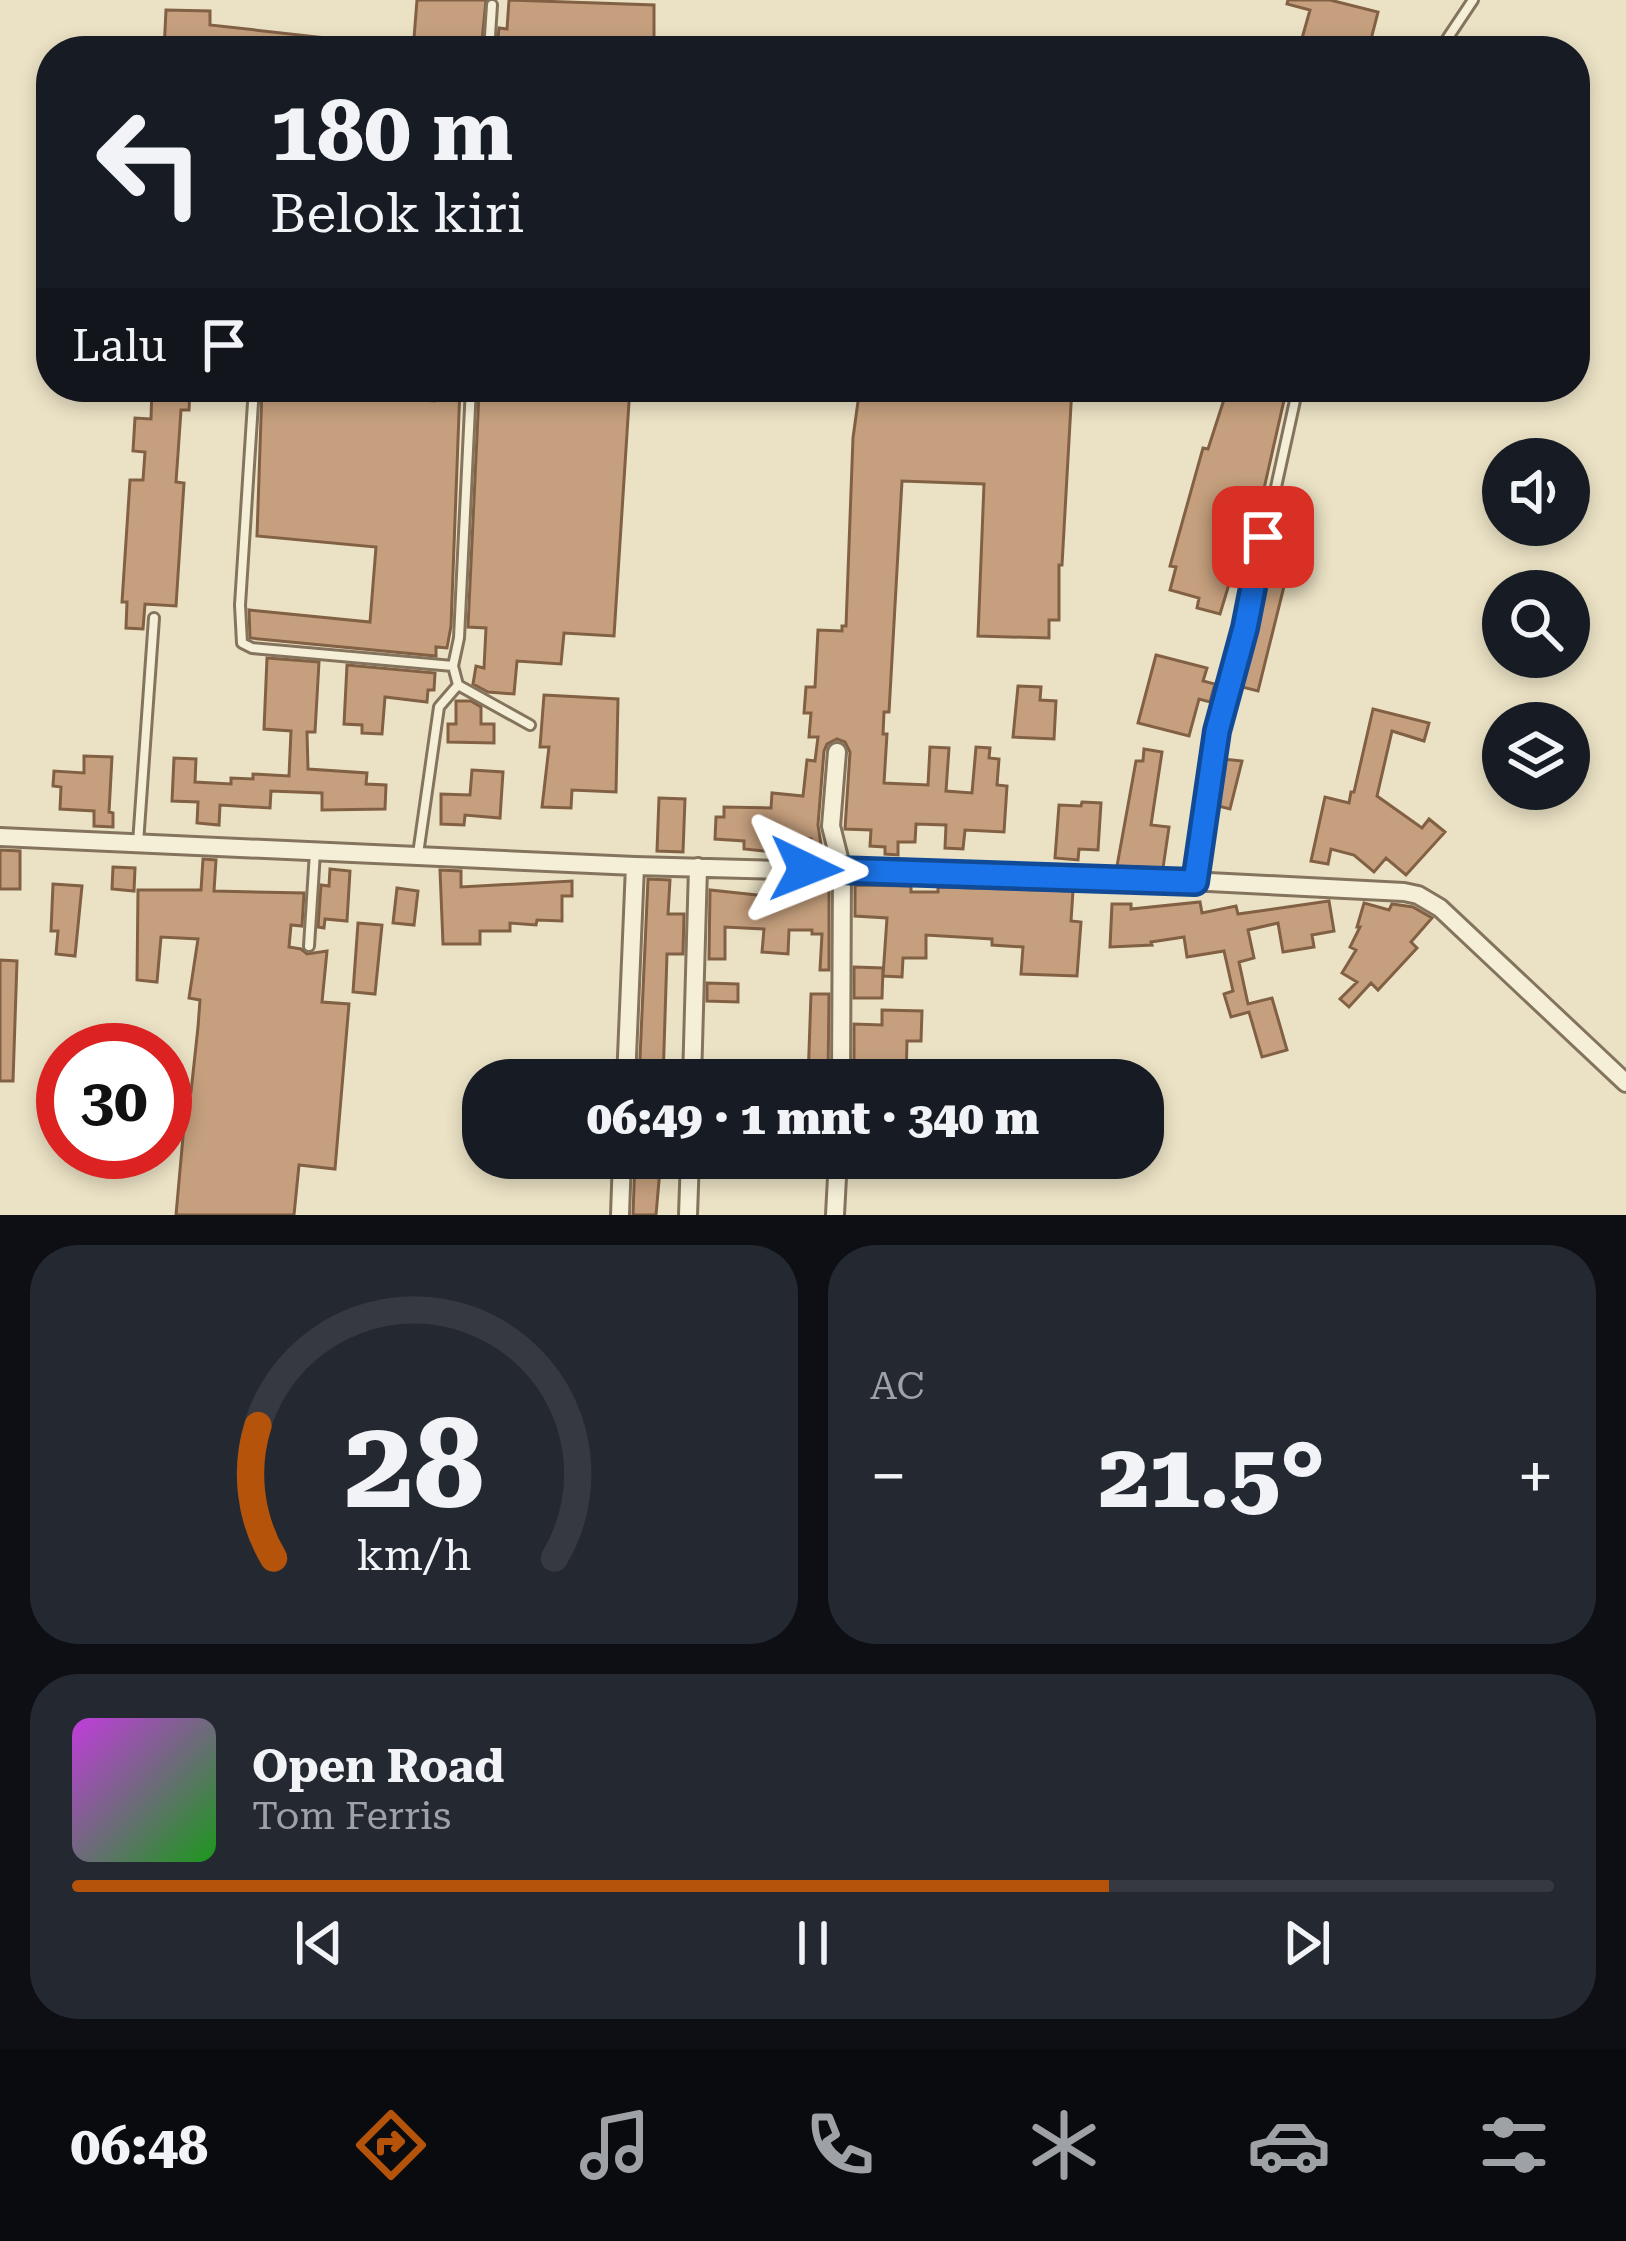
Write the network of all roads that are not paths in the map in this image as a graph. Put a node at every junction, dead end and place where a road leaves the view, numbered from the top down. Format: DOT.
graph roads {
  1 [pos="1473,0"];
  2 [pos="492,4"];
  3 [pos="490,36"];
  4 [pos="1449,36"];
  5 [pos="253,402"];
  6 [pos="471,402"];
  7 [pos="1295,402"];
  8 [pos="154,618"];
  9 [pos="453,666"];
  10 [pos="458,686"];
  11 [pos="530,725"];
  12 [pos="836,752"];
  13 [pos="0,837"];
  14 [pos="137,844"];
  15 [pos="315,850"];
  16 [pos="418,854"];
  17 [pos="634,866"];
  18 [pos="698,867"];
  19 [pos="842,870"];
  20 [pos="1195,882"];
  21 [pos="309,946"];
  22 [pos="627,1059"];
  23 [pos="693,1059"];
  24 [pos="841,1059"];
  25 [pos="1626,1083"];
  26 [pos="621,1179"];
  27 [pos="689,1179"];
  28 [pos="837,1179"];
  29 [pos="620,1215"];
  30 [pos="688,1215"];
  31 [pos="836,1215"];
  1 -- 4 [label="lane"];
  2 -- 3 [label="lane"];
  5 -- 9 [label="lane"];
  6 -- 9 [label="lane"];
  7 -- 20 [label="lane"];
  8 -- 14 [label="lane"];
  9 -- 10 [label="lane"];
  10 -- 11 [label="lane"];
  10 -- 16 [label="lane"];
  12 -- 19 [label="street"];
  13 -- 14 [label="street"];
  14 -- 15 [label="street"];
  15 -- 16 [label="street"];
  15 -- 21 [label="lane"];
  16 -- 17 [label="street"];
  17 -- 18 [label="street"];
  17 -- 22 [label="street"];
  18 -- 19 [label="street"];
  18 -- 23 [label="street"];
  19 -- 20 [label="street"];
  19 -- 24 [label="street"];
  20 -- 25 [label="street"];
  26 -- 29 [label="street"];
  27 -- 30 [label="street"];
  28 -- 31 [label="street"];
}
